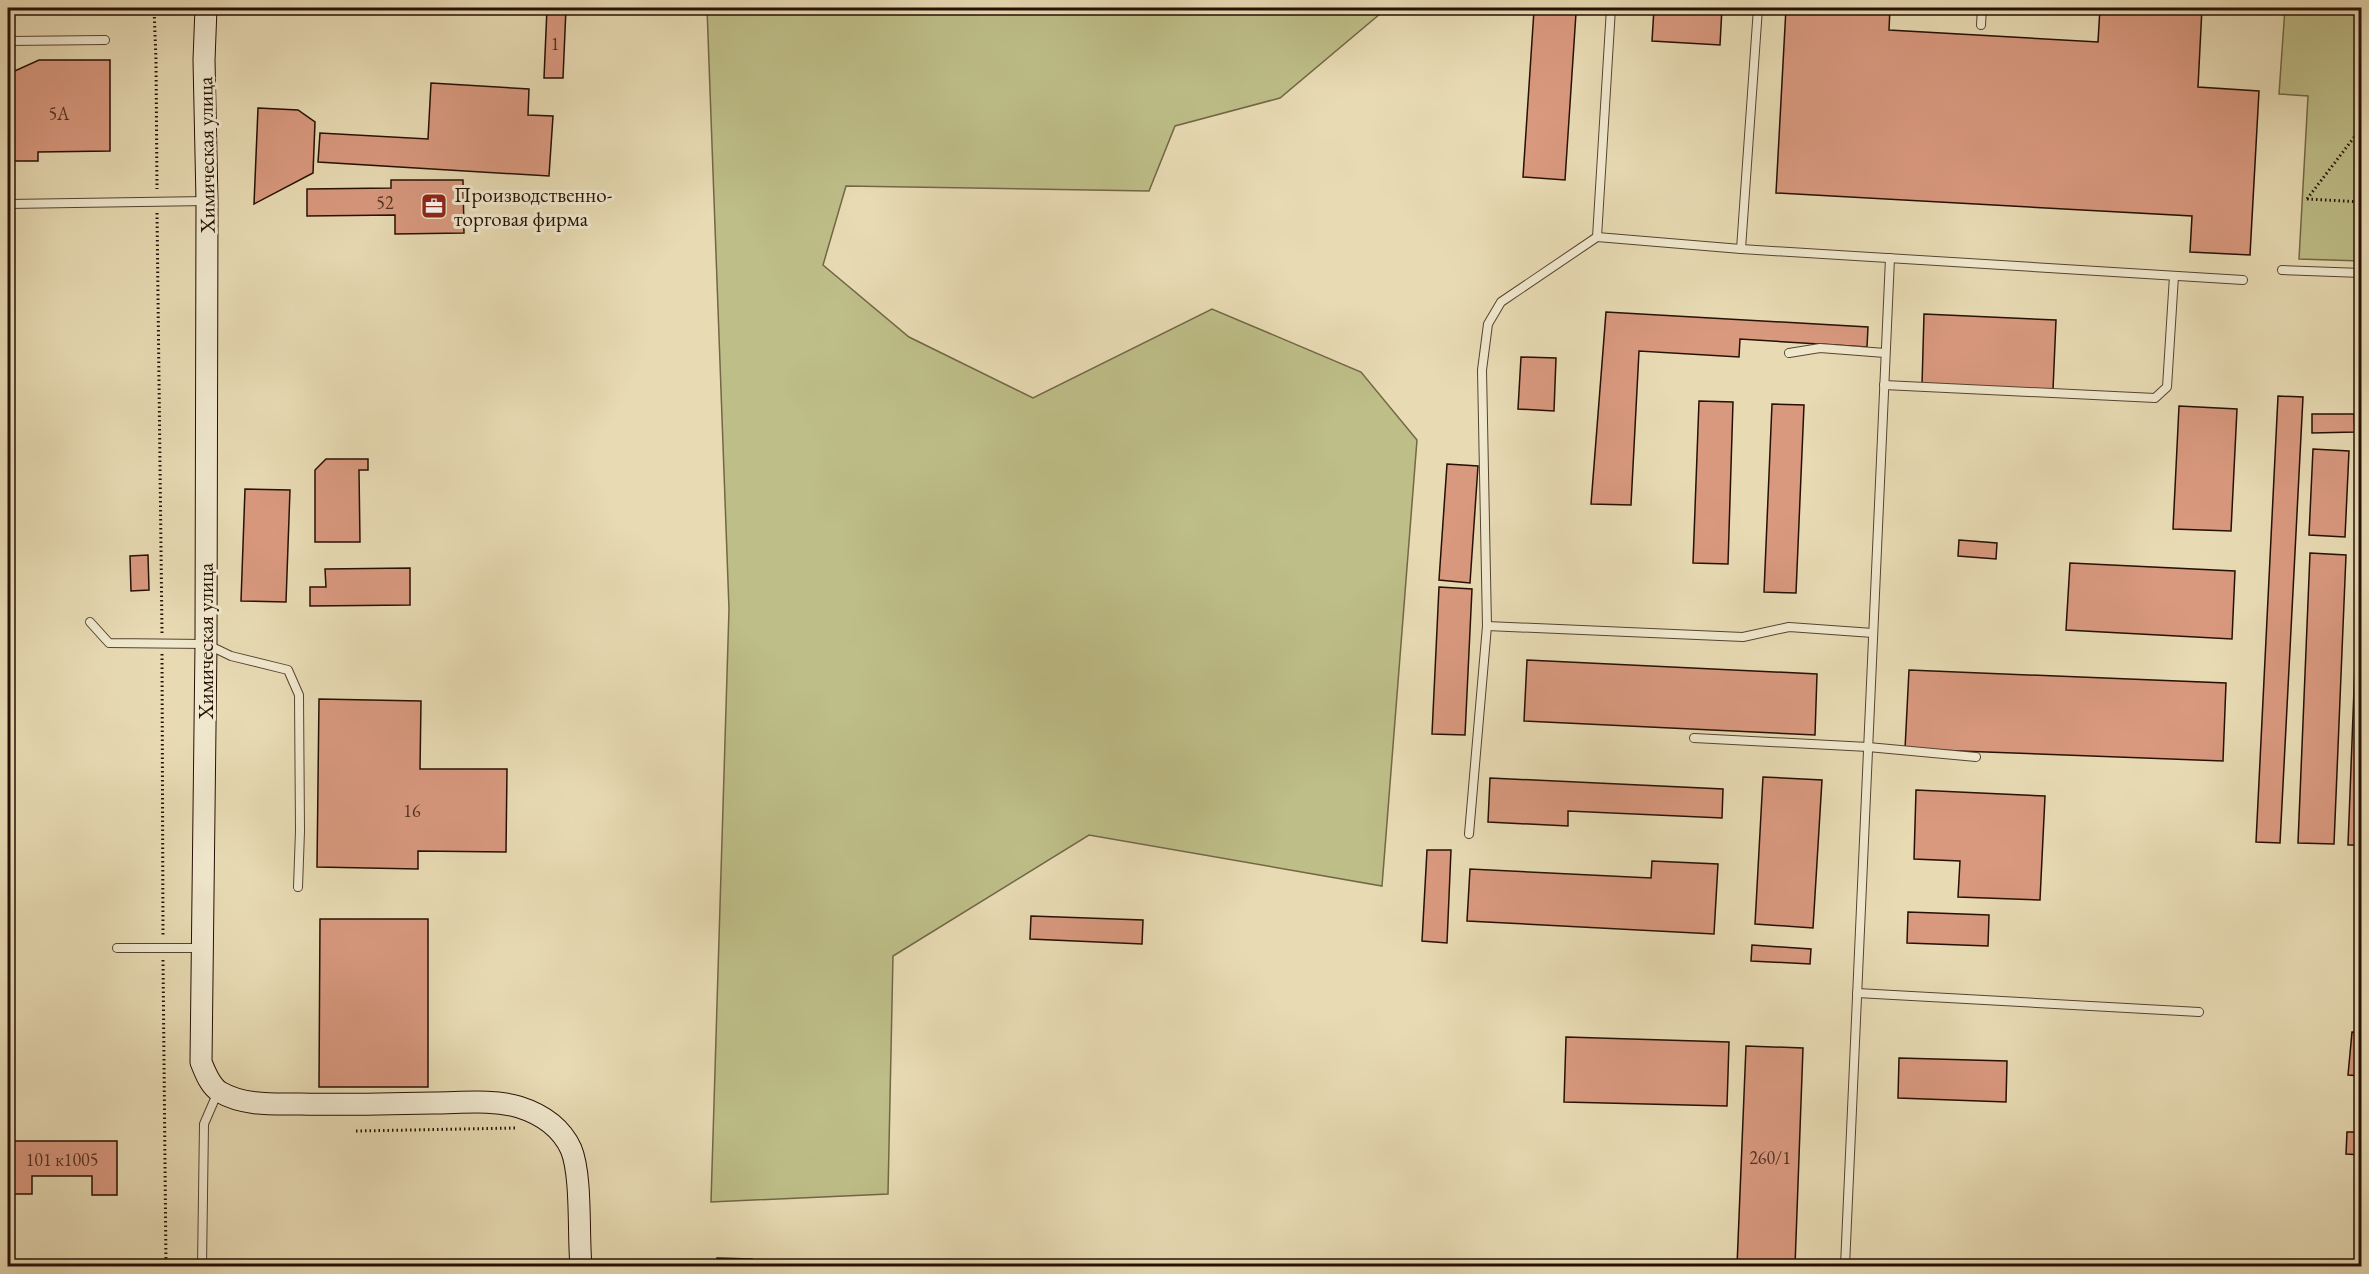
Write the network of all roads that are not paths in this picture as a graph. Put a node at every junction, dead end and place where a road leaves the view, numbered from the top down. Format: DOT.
graph roads {
  1 [pos="206,8"];
  2 [pos="1611,8"];
  3 [pos="1758,8"];
  4 [pos="1982,8"];
  5 [pos="1981,25"];
  6 [pos="105,40"];
  7 [pos="8,41"];
  8 [pos="207,201"];
  9 [pos="8,204"];
  10 [pos="1598,237"];
  11 [pos="1741,249"];
  12 [pos="1890,258"];
  13 [pos="2282,270"];
  14 [pos="2361,273"];
  15 [pos="2174,276"];
  16 [pos="2243,280"];
  17 [pos="1789,353"];
  18 [pos="1886,353"];
  19 [pos="1884,386"];
  20 [pos="90,622"];
  21 [pos="1487,626"];
  22 [pos="1873,633"];
  23 [pos="206,644"];
  24 [pos="1694,738"];
  25 [pos="1868,747"];
  26 [pos="1976,757"];
  27 [pos="1469,834"];
  28 [pos="298,887"];
  29 [pos="117,948"];
  30 [pos="202,948"];
  31 [pos="1857,993"];
  32 [pos="2199,1012"];
  33 [pos="219,1091"];
  34 [pos="182,1266"];
  35 [pos="202,1266"];
  36 [pos="581,1266"];
  37 [pos="1845,1266"];
  1 -- 8 [label="main road, Химическая улица"];
  2 -- 10 [label="lane"];
  3 -- 11 [label="lane"];
  4 -- 5 [label="lane"];
  6 -- 7 [label="lane"];
  8 -- 9 [label="lane"];
  8 -- 23 [label="main road, Химическая улица"];
  10 -- 11 [label="lane"];
  10 -- 21 [label="lane"];
  11 -- 12 [label="lane"];
  12 -- 15 [label="lane"];
  12 -- 18 [label="lane"];
  13 -- 14 [label="lane"];
  15 -- 16 [label="lane"];
  15 -- 19 [label="lane"];
  17 -- 18 [label="lane"];
  18 -- 19 [label="lane"];
  19 -- 22 [label="lane"];
  20 -- 23 [label="lane"];
  21 -- 22 [label="lane"];
  21 -- 27 [label="lane"];
  22 -- 25 [label="lane"];
  23 -- 28 [label="lane"];
  23 -- 30 [label="main road, Химическая улица"];
  24 -- 25 [label="lane"];
  25 -- 26 [label="lane"];
  25 -- 31 [label="lane"];
  29 -- 30 [label="lane"];
  30 -- 33 [label="main road, Химическая улица"];
  31 -- 32 [label="lane"];
  31 -- 37 [label="lane"];
  33 -- 35 [label="lane"];
  33 -- 36 [label="main road"];
  34 -- 35 [label="lane"];
}
